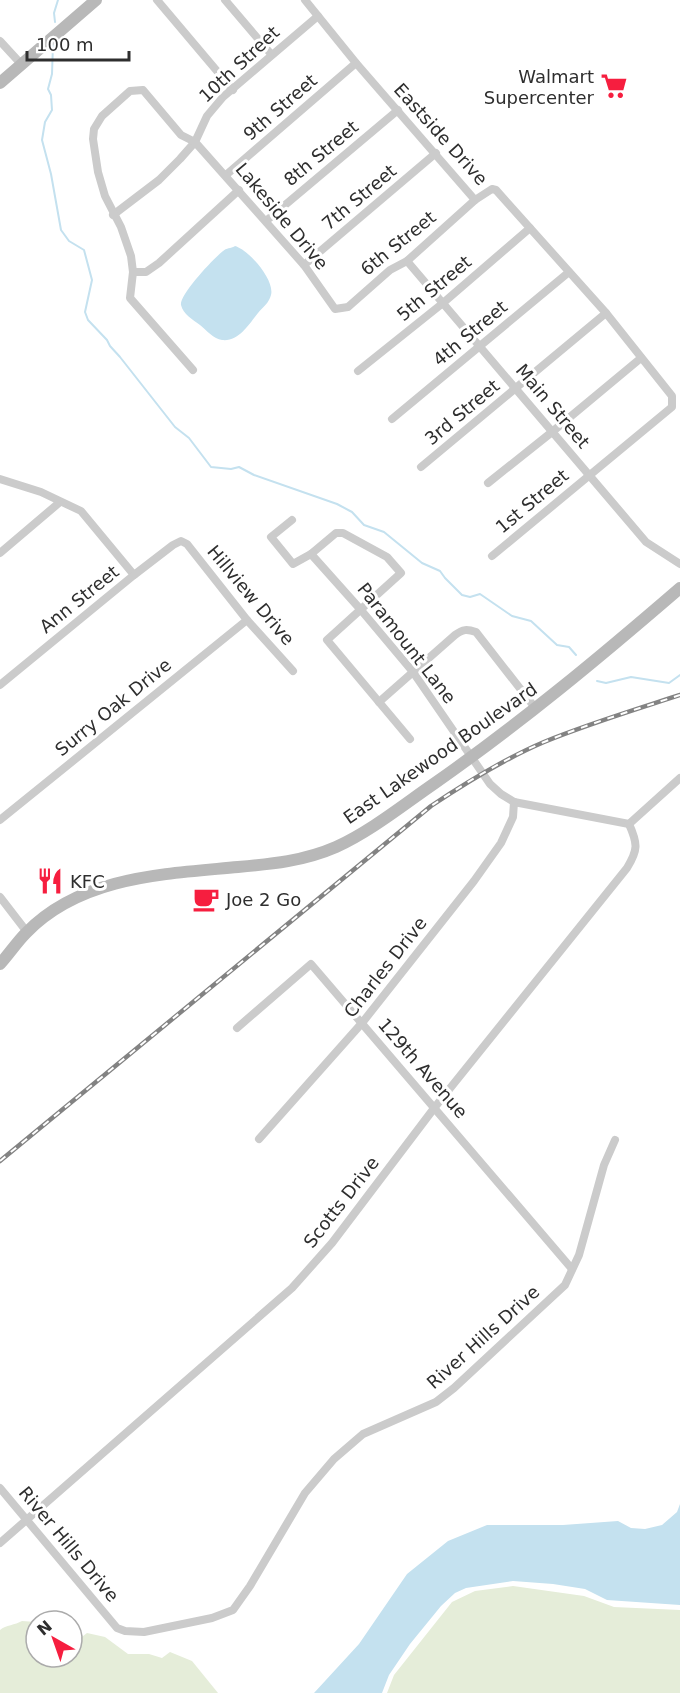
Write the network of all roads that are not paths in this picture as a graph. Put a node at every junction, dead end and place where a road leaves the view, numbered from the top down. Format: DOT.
graph roads {
  1 [pos="96,0"];
  2 [pos="225,0"];
  3 [pos="305,0"];
  4 [pos="161,2"];
  5 [pos="318,16"];
  6 [pos="0,41"];
  7 [pos="271,54"];
  8 [pos="356,63"];
  9 [pos="22,65"];
  10 [pos="0,83"];
  11 [pos="232,90"];
  12 [pos="398,110"];
  13 [pos="195,142"];
  14 [pos="436,153"];
  15 [pos="226,176"];
  16 [pos="239,190"];
  17 [pos="475,201"];
  18 [pos="113,215"];
  19 [pos="266,221"];
  20 [pos="530,228"];
  21 [pos="407,261"];
  22 [pos="304,265"];
  23 [pos="133,272"];
  24 [pos="569,272"];
  25 [pos="443,303"];
  26 [pos="342,309"];
  27 [pos="606,314"];
  28 [pos="480,346"];
  29 [pos="641,358"];
  30 [pos="193,370"];
  31 [pos="358,371"];
  32 [pos="516,388"];
  33 [pos="674,400"];
  34 [pos="392,419"];
  35 [pos="552,432"];
  36 [pos="421,467"];
  37 [pos="589,475"];
  38 [pos="0,479"];
  39 [pos="488,483"];
  40 [pos="60,502"];
  41 [pos="292,520"];
  42 [pos="181,542"];
  43 [pos="0,553"];
  44 [pos="312,554"];
  45 [pos="492,556"];
  46 [pos="680,564"];
  47 [pos="134,575"];
  48 [pos="680,588"];
  49 [pos="361,609"];
  50 [pos="247,620"];
  51 [pos="293,671"];
  52 [pos="413,672"];
  53 [pos="0,685"];
  54 [pos="379,702"];
  55 [pos="536,709"];
  56 [pos="410,739"];
  57 [pos="472,757"];
  58 [pos="680,778"];
  59 [pos="514,802"];
  60 [pos="0,820"];
  61 [pos="629,824"];
  62 [pos="0,897"];
  63 [pos="27,932"];
  64 [pos="0,964"];
  65 [pos="362,1023"];
  66 [pos="237,1028"];
  67 [pos="435,1107"];
  68 [pos="259,1139"];
  69 [pos="615,1140"];
  70 [pos="573,1269"];
  71 [pos="0,1488"];
  72 [pos="27,1520"];
  73 [pos="0,1543"];
  1 -- 9 [label="main road"];
  2 -- 7 [label="street"];
  3 -- 5 [label="street, Eastside Drive"];
  4 -- 11 [label="street"];
  5 -- 7 [label="street, 10th Street"];
  5 -- 8 [label="street, Eastside Drive"];
  6 -- 9 [label="street"];
  7 -- 11 [label="street, 10th Street"];
  8 -- 12 [label="street, Eastside Drive"];
  8 -- 15 [label="street, 9th Street"];
  9 -- 10 [label="main road"];
  11 -- 13 [label="street, 10th Street"];
  12 -- 14 [label="street, Eastside Drive"];
  12 -- 19 [label="street, 8th Street"];
  13 -- 15 [label="street, Lakeside Drive"];
  13 -- 18 [label="street, 10th Street"];
  13 -- 18 [label="street, Lakeside Drive"];
  14 -- 17 [label="street, Eastside Drive"];
  14 -- 22 [label="street, 7th Street"];
  15 -- 16 [label="street, Lakeside Drive"];
  16 -- 19 [label="street, Lakeside Drive"];
  16 -- 23 [label="street"];
  17 -- 20 [label="street, Eastside Drive"];
  17 -- 21 [label="street, 6th Street"];
  18 -- 23 [label="street"];
  19 -- 22 [label="street, Lakeside Drive"];
  20 -- 24 [label="street, Eastside Drive"];
  20 -- 25 [label="street, 5th Street"];
  21 -- 25 [label="street, Main Street"];
  21 -- 26 [label="street, 6th Street"];
  22 -- 26 [label="street, Lakeside Drive"];
  23 -- 30 [label="street"];
  24 -- 27 [label="street, Eastside Drive"];
  24 -- 28 [label="street, 4th Street"];
  25 -- 28 [label="street, Main Street"];
  25 -- 31 [label="street, 5th Street"];
  27 -- 29 [label="street, Eastside Drive"];
  27 -- 32 [label="street, 3rd Street"];
  28 -- 32 [label="street, Main Street"];
  28 -- 34 [label="street, 4th Street"];
  29 -- 33 [label="street, Eastside Drive"];
  29 -- 35 [label="street"];
  32 -- 35 [label="street, Main Street"];
  32 -- 36 [label="street, 3rd Street"];
  33 -- 37 [label="street, 1st Street"];
  35 -- 37 [label="street, Main Street"];
  35 -- 39 [label="street"];
  37 -- 45 [label="street, 1st Street"];
  37 -- 46 [label="street, Main Street"];
  38 -- 40 [label="street"];
  40 -- 43 [label="street"];
  40 -- 47 [label="street"];
  41 -- 44 [label="street"];
  42 -- 47 [label="street, Ann Street"];
  42 -- 50 [label="street, Hillview Drive"];
  44 -- 49 [label="street, Paramount Lane"];
  44 -- 49 [label="street"];
  47 -- 53 [label="street, Ann Street"];
  48 -- 55 [label="main road, East Lakewood Boulevard"];
  49 -- 52 [label="street, Paramount Lane"];
  49 -- 54 [label="street"];
  50 -- 51 [label="street, Hillview Drive"];
  50 -- 60 [label="street, Surry Oak Drive"];
  52 -- 54 [label="street"];
  52 -- 55 [label="street"];
  52 -- 57 [label="street, Paramount Lane"];
  54 -- 56 [label="street"];
  55 -- 57 [label="main road, East Lakewood Boulevard"];
  57 -- 59 [label="street, Paramount Lane"];
  57 -- 63 [label="main road, East Lakewood Boulevard"];
  58 -- 61 [label="street"];
  59 -- 61 [label="street"];
  59 -- 65 [label="street, Charles Drive"];
  61 -- 67 [label="street, Scotts Drive"];
  62 -- 63 [label="street"];
  63 -- 64 [label="main road, East Lakewood Boulevard"];
  65 -- 66 [label="street, 129th Avenue"];
  65 -- 67 [label="street, 129th Avenue"];
  65 -- 68 [label="street, Charles Drive"];
  67 -- 70 [label="street, 129th Avenue"];
  67 -- 72 [label="street, Scotts Drive"];
  69 -- 70 [label="street, River Hills Drive"];
  70 -- 72 [label="street, River Hills Drive"];
  71 -- 72 [label="street, River Hills Drive"];
  72 -- 73 [label="street, Scotts Drive"];
}
